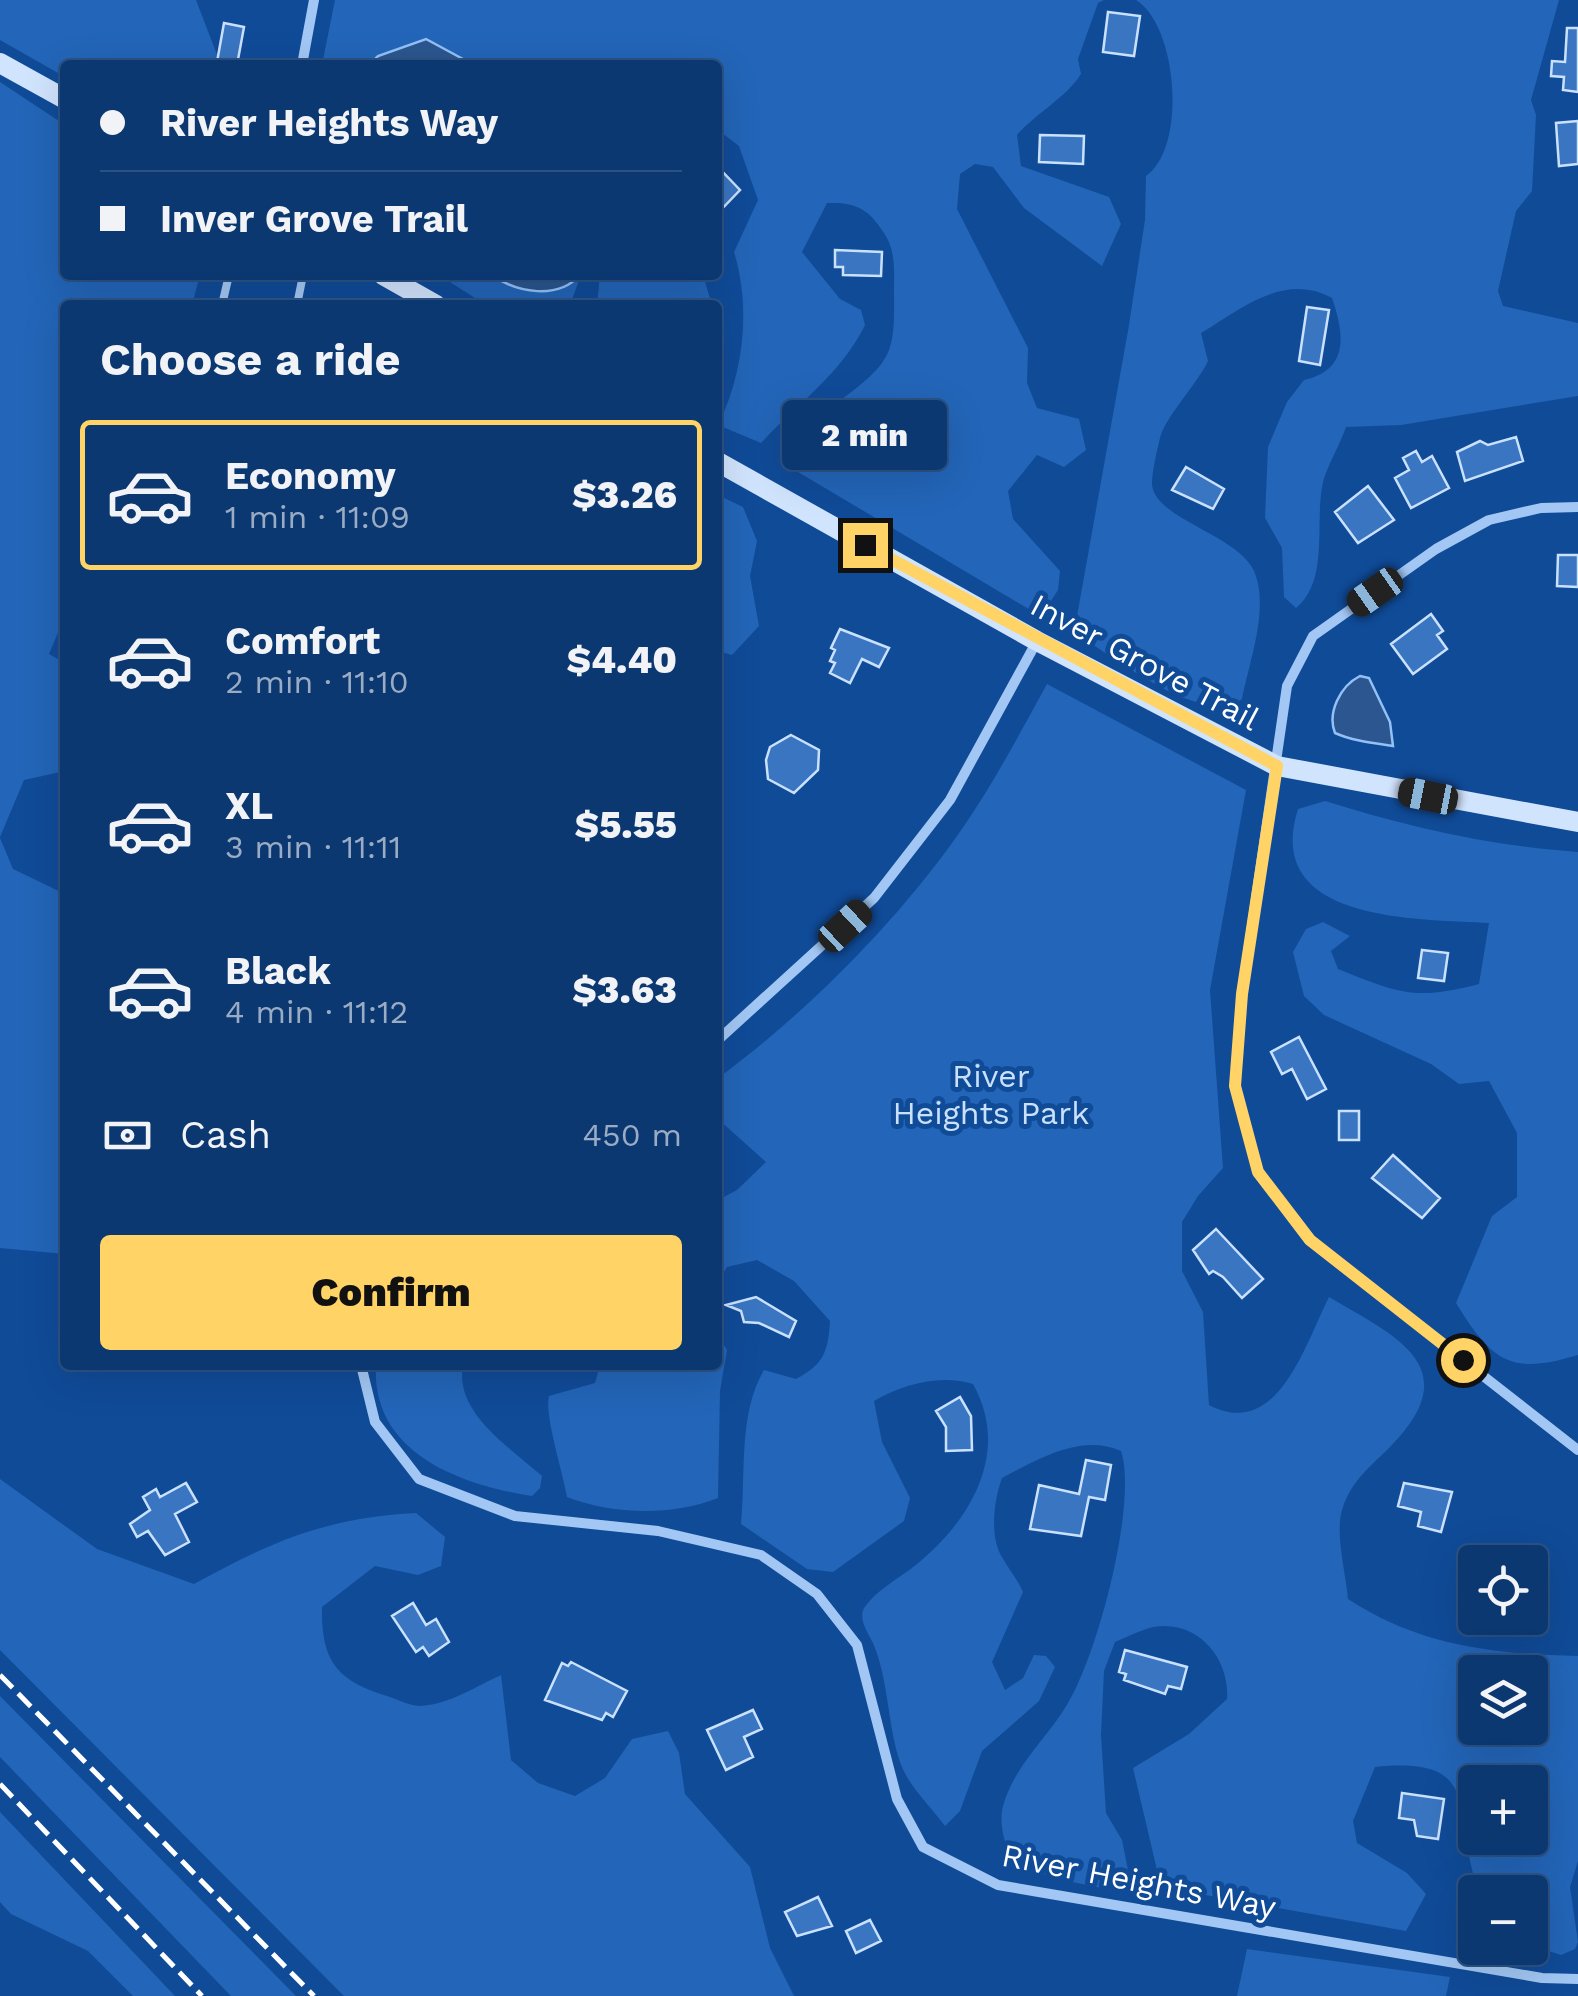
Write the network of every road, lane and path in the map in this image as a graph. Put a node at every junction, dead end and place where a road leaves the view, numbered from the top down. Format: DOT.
graph roads {
  1 [pos="314,0"];
  2 [pos="303,60"];
  3 [pos="0,63"];
  4 [pos="60,96"];
  5 [pos="391,280"];
  6 [pos="427,300"];
  7 [pos="722,464"];
  8 [pos="1578,507"];
  9 [pos="1036,641"];
  10 [pos="1277,766"];
  11 [pos="1578,822"];
  12 [pos="722,1036"];
  13 [pos="362,1370"];
  14 [pos="1578,1450"];
  15 [pos="1578,1979"];
  1 -- 2 [label="street"];
  3 -- 4 [label="street"];
  5 -- 6 [label="street"];
  7 -- 9 [label="street, Inver Grove Trail"];
  8 -- 10 [label="street"];
  9 -- 10 [label="street, Inver Grove Trail"];
  9 -- 12 [label="street"];
  10 -- 11 [label="street, Inver Grove Trail"];
  10 -- 14 [label="street"];
  13 -- 15 [label="street, River Heights Way"];
}
